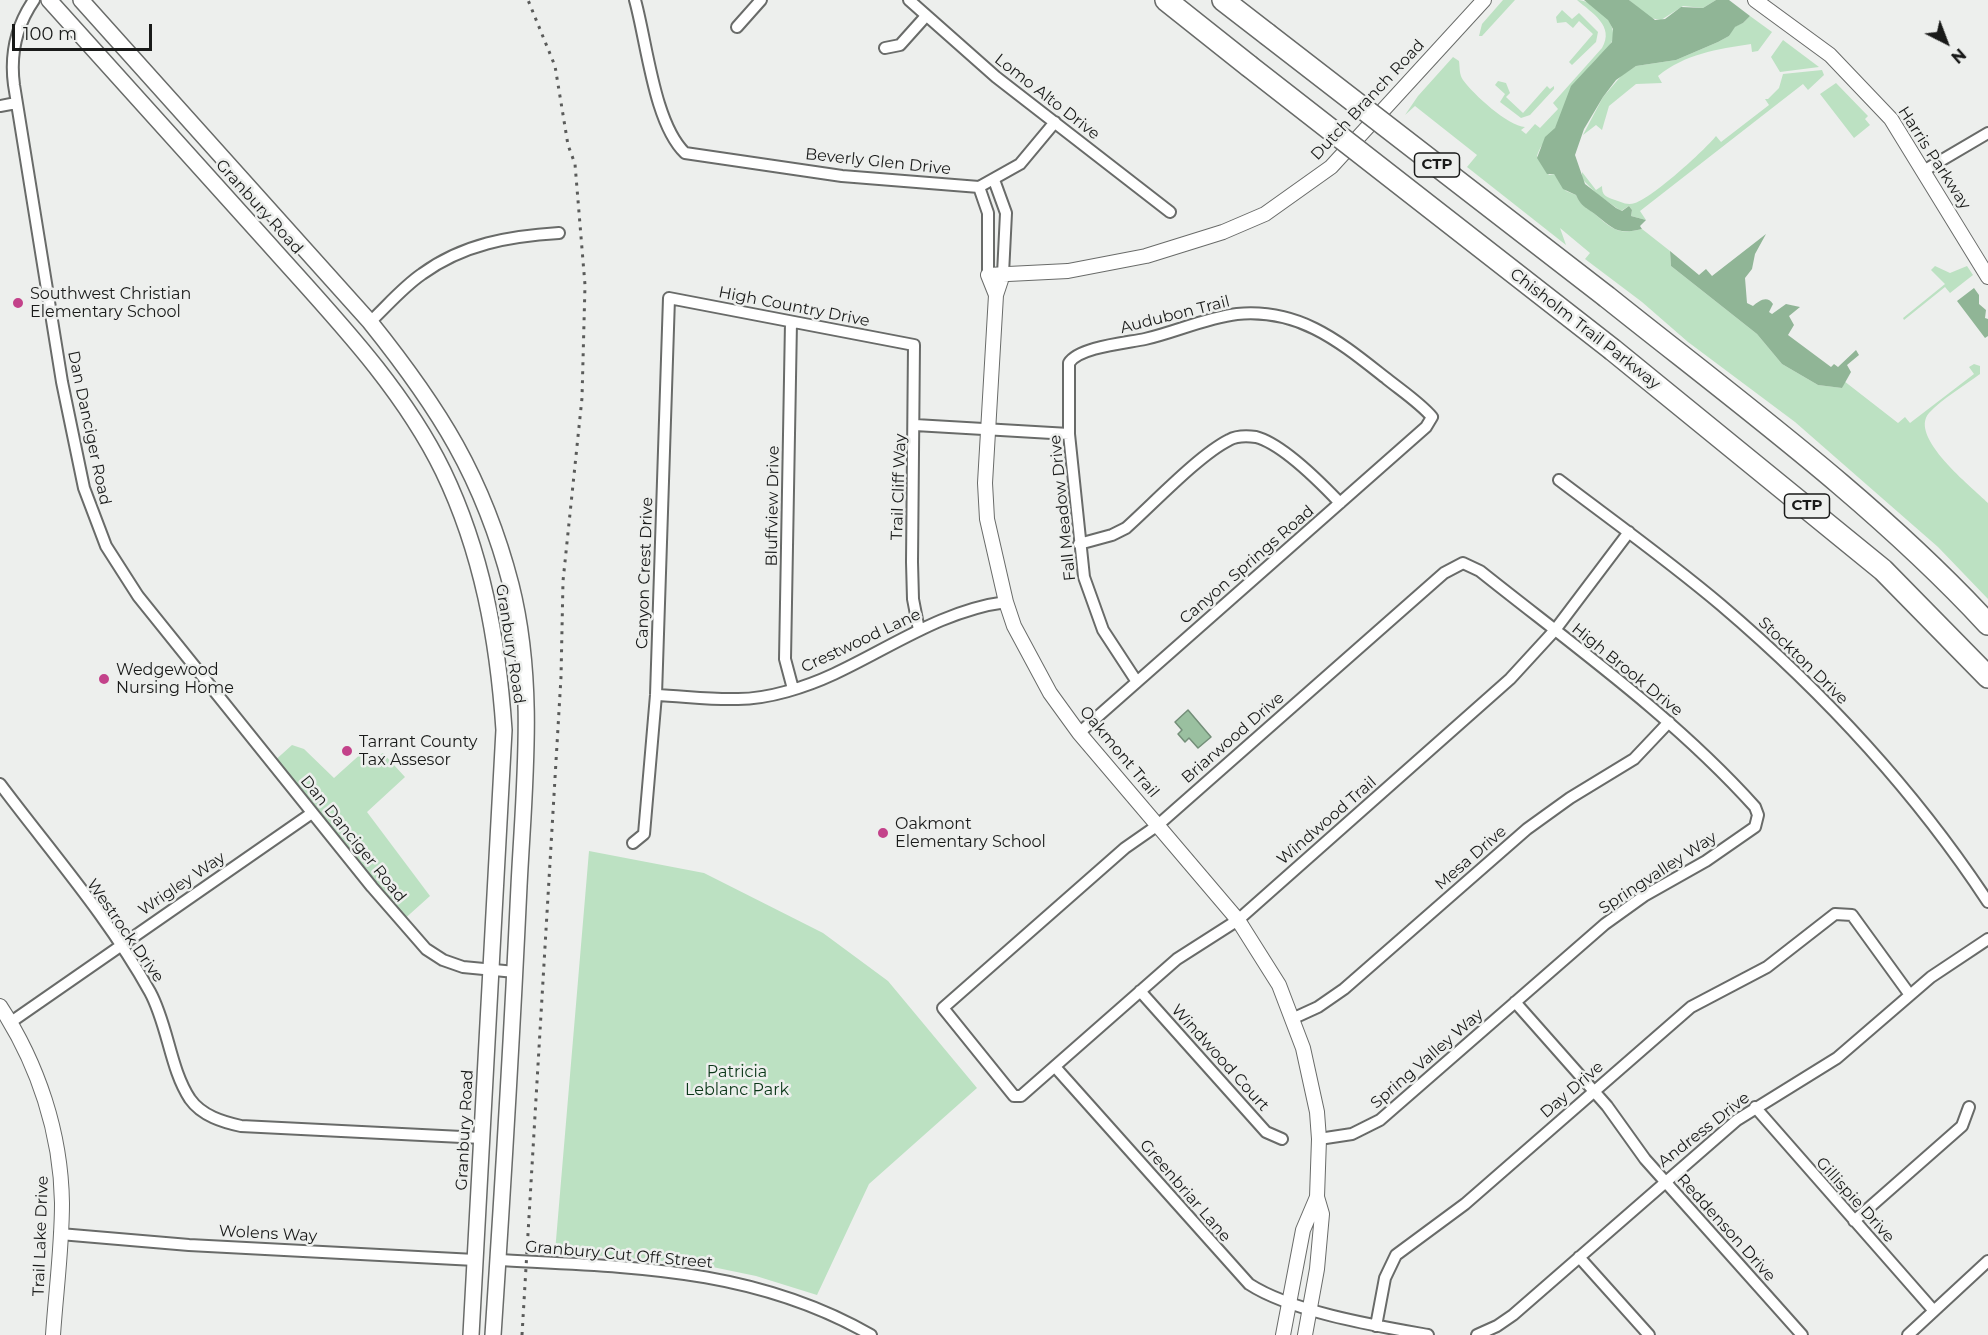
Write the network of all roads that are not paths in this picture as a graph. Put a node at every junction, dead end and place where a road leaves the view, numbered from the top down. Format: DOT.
graph roads {
  1 [pos="34,0"];
  2 [pos="49,0"];
  3 [pos="81,0"];
  4 [pos="635,0"];
  5 [pos="762,0"];
  6 [pos="909,0"];
  7 [pos="1166,0"];
  8 [pos="1223,0"];
  9 [pos="1484,0"];
  10 [pos="1755,0"];
  11 [pos="926,16"];
  12 [pos="737,27"];
  13 [pos="885,48"];
  14 [pos="16,103"];
  15 [pos="0,106"];
  16 [pos="1055,122"];
  17 [pos="1988,133"];
  18 [pos="205,136"];
  19 [pos="187,153"];
  20 [pos="1925,170"];
  21 [pos="994,180"];
  22 [pos="979,187"];
  23 [pos="1170,212"];
  24 [pos="559,233"];
  25 [pos="1003,274"];
  26 [pos="988,275"];
  27 [pos="1988,277"];
  28 [pos="996,295"];
  29 [pos="669,298"];
  30 [pos="370,322"];
  31 [pos="791,322"];
  32 [pos="352,338"];
  33 [pos="914,345"];
  34 [pos="1074,356"];
  35 [pos="1432,417"];
  36 [pos="915,425"];
  37 [pos="989,431"];
  38 [pos="1069,434"];
  39 [pos="1559,480"];
  40 [pos="1340,503"];
  41 [pos="487,513"];
  42 [pos="464,522"];
  43 [pos="1629,532"];
  44 [pos="1079,544"];
  45 [pos="1463,563"];
  46 [pos="1960,594"];
  47 [pos="1006,602"];
  48 [pos="1988,619"];
  49 [pos="1988,624"];
  50 [pos="919,630"];
  51 [pos="1554,630"];
  52 [pos="1988,677"];
  53 [pos="1137,682"];
  54 [pos="793,689"];
  55 [pos="656,695"];
  56 [pos="1669,722"];
  57 [pos="527,729"];
  58 [pos="504,730"];
  59 [pos="1079,733"];
  60 [pos="0,784"];
  61 [pos="312,813"];
  62 [pos="1758,815"];
  63 [pos="1158,825"];
  64 [pos="633,843"];
  65 [pos="1988,902"];
  66 [pos="1239,920"];
  67 [pos="1988,939"];
  68 [pos="120,945"];
  69 [pos="492,971"];
  70 [pos="515,972"];
  71 [pos="1140,991"];
  72 [pos="1910,995"];
  73 [pos="1515,1002"];
  74 [pos="0,1005"];
  75 [pos="1294,1018"];
  76 [pos="11,1022"];
  77 [pos="1056,1068"];
  78 [pos="1594,1091"];
  79 [pos="1014,1096"];
  80 [pos="1755,1107"];
  81 [pos="1969,1107"];
  82 [pos="482,1138"];
  83 [pos="1282,1139"];
  84 [pos="1319,1139"];
  85 [pos="1664,1181"];
  86 [pos="1317,1197"];
  87 [pos="478,1214"];
  88 [pos="1854,1221"];
  89 [pos="60,1234"];
  90 [pos="1579,1257"];
  91 [pos="475,1260"];
  92 [pos="498,1260"];
  93 [pos="1988,1261"];
  94 [pos="473,1297"];
  95 [pos="1288,1302"];
  96 [pos="1310,1308"];
  97 [pos="1935,1311"];
  98 [pos="1376,1326"];
  99 [pos="1500,1331"];
  100 [pos="53,1335"];
  101 [pos="471,1335"];
  102 [pos="493,1335"];
  103 [pos="871,1335"];
  104 [pos="1283,1335"];
  105 [pos="1305,1335"];
  106 [pos="1428,1335"];
  107 [pos="1477,1335"];
  108 [pos="1648,1335"];
  109 [pos="1802,1335"];
  110 [pos="1908,1335"];
  1 -- 14 [label="street, Dan Danciger Road"];
  2 -- 19 [label="main road, Granbury Road"];
  3 -- 18 [label="main road, Granbury Road"];
  4 -- 22 [label="street, Beverly Glen Drive"];
  5 -- 12 [label="street"];
  6 -- 11 [label="street, Lomo Alto Drive"];
  7 -- 52 [label="highway, Chisholm Trail Parkway / CTP, bridge"];
  8 -- 46 [label="highway, CTP, bridge"];
  9 -- 25 [label="street, Dutch Branch Road"];
  10 -- 20 [label="street, Harris Parkway"];
  11 -- 13 [label="street"];
  11 -- 16 [label="street, Lomo Alto Drive"];
  14 -- 15 [label="street"];
  14 -- 61 [label="street, Dan Danciger Road"];
  16 -- 21 [label="street, Beverly Glen Drive"];
  16 -- 23 [label="street, Lomo Alto Drive"];
  17 -- 20 [label="street"];
  18 -- 19 [label="main road"];
  18 -- 30 [label="main road, Granbury Road"];
  19 -- 32 [label="main road, Granbury Road"];
  20 -- 27 [label="street, Harris Parkway"];
  21 -- 22 [label="street, Beverly Glen Drive"];
  21 -- 25 [label="street, Oakmont Trail"];
  22 -- 26 [label="street, Oakmont Trail"];
  24 -- 30 [label="street"];
  25 -- 26 [label="street, Dutch Branch Road"];
  25 -- 28 [label="street, Oakmont Trail"];
  26 -- 28 [label="street, Oakmont Trail"];
  28 -- 37 [label="street, Oakmont Trail"];
  29 -- 31 [label="street, High Country Drive"];
  29 -- 55 [label="street, Canyon Crest Drive"];
  30 -- 32 [label="main road"];
  30 -- 41 [label="main road, Granbury Road"];
  31 -- 33 [label="street, High Country Drive"];
  31 -- 54 [label="street, Bluffview Drive"];
  32 -- 42 [label="main road, Granbury Road"];
  33 -- 36 [label="street, Trail Cliff Way"];
  34 -- 35 [label="street, Audubon Trail"];
  34 -- 38 [label="street, Fall Meadow Drive"];
  35 -- 40 [label="street, Canyon Springs Road"];
  36 -- 37 [label="street"];
  36 -- 50 [label="street, Trail Cliff Way"];
  37 -- 38 [label="street"];
  37 -- 47 [label="street, Oakmont Trail"];
  38 -- 44 [label="street, Fall Meadow Drive"];
  39 -- 43 [label="street, Stockton Drive"];
  40 -- 44 [label="street"];
  40 -- 53 [label="street, Canyon Springs Road"];
  41 -- 42 [label="main road"];
  41 -- 57 [label="main road, Granbury Road"];
  42 -- 58 [label="main road, Granbury Road"];
  43 -- 51 [label="street, Windwood Trail"];
  43 -- 65 [label="street, Stockton Drive"];
  44 -- 53 [label="street, Fall Meadow Drive"];
  45 -- 51 [label="street, High Brook Drive"];
  45 -- 63 [label="street, Briarwood Drive"];
  46 -- 48 [label="highway"];
  46 -- 49 [label="highway, CTP"];
  47 -- 50 [label="street, Crestwood Lane"];
  47 -- 59 [label="street, Oakmont Trail"];
  50 -- 54 [label="street, Crestwood Lane"];
  51 -- 56 [label="street, High Brook Drive"];
  51 -- 66 [label="street, Windwood Trail"];
  53 -- 59 [label="street, Canyon Springs Road"];
  54 -- 55 [label="street, Crestwood Lane"];
  55 -- 64 [label="street, Canyon Crest Drive"];
  56 -- 62 [label="street, High Brook Drive"];
  56 -- 75 [label="street, Mesa Drive"];
  57 -- 58 [label="main road"];
  57 -- 70 [label="main road, Granbury Road"];
  58 -- 69 [label="main road, Granbury Road"];
  59 -- 63 [label="street, Oakmont Trail"];
  60 -- 68 [label="street, Westrock Drive"];
  61 -- 68 [label="street, Wrigley Way"];
  61 -- 69 [label="street, Dan Danciger Road"];
  62 -- 73 [label="street, Springvalley Way"];
  63 -- 66 [label="street, Oakmont Trail"];
  63 -- 79 [label="street, Briarwood Drive"];
  66 -- 71 [label="street, Windwood Trail"];
  66 -- 75 [label="street, Oakmont Trail"];
  67 -- 72 [label="street, Andress Drive"];
  68 -- 76 [label="street, Wrigley Way"];
  68 -- 82 [label="street, Westrock Drive"];
  69 -- 70 [label="street, Dan Danciger Road"];
  69 -- 82 [label="main road, Granbury Road"];
  70 -- 92 [label="main road, Granbury Road"];
  71 -- 77 [label="street, Windwood Trail"];
  71 -- 83 [label="street, Windwood Court"];
  72 -- 78 [label="street, Day Drive"];
  72 -- 80 [label="street, Andress Drive"];
  73 -- 78 [label="street, Reddenson Drive"];
  73 -- 84 [label="street, Spring Valley Way"];
  74 -- 76 [label="street, Trail Lake Drive"];
  75 -- 84 [label="street, Oakmont Trail"];
  76 -- 89 [label="street, Trail Lake Drive"];
  77 -- 79 [label="street, Windwood Trail"];
  77 -- 95 [label="street, Greenbriar Lane"];
  78 -- 85 [label="street, Reddenson Drive"];
  78 -- 98 [label="street, Day Drive"];
  80 -- 85 [label="street, Andress Drive"];
  80 -- 88 [label="street, Gillispie Drive"];
  81 -- 88 [label="street"];
  82 -- 87 [label="main road, Granbury Road"];
  84 -- 86 [label="street, Oakmont Trail"];
  85 -- 90 [label="street, Andress Drive"];
  85 -- 109 [label="street, Reddenson Drive"];
  86 -- 95 [label="street, Oakmont Trail"];
  86 -- 96 [label="street, Oakmont Trail"];
  87 -- 91 [label="main road, Granbury Road"];
  87 -- 92 [label="main road"];
  88 -- 97 [label="street, Gillispie Drive"];
  89 -- 91 [label="street, Wolens Way"];
  89 -- 100 [label="street, Trail Lake Drive"];
  90 -- 99 [label="street, Andress Drive"];
  90 -- 108 [label="street"];
  91 -- 94 [label="main road, Granbury Road"];
  92 -- 94 [label="main road"];
  92 -- 102 [label="main road, Granbury Road"];
  92 -- 103 [label="street, Granbury Cut Off Street"];
  93 -- 97 [label="street"];
  94 -- 101 [label="main road, Granbury Road"];
  95 -- 96 [label="street, Greenbriar Lane"];
  95 -- 104 [label="street, Oakmont Trail"];
  96 -- 98 [label="street"];
  96 -- 105 [label="street, Oakmont Trail"];
  97 -- 110 [label="street"];
  98 -- 106 [label="street"];
  99 -- 107 [label="street, Andress Drive"];
}
